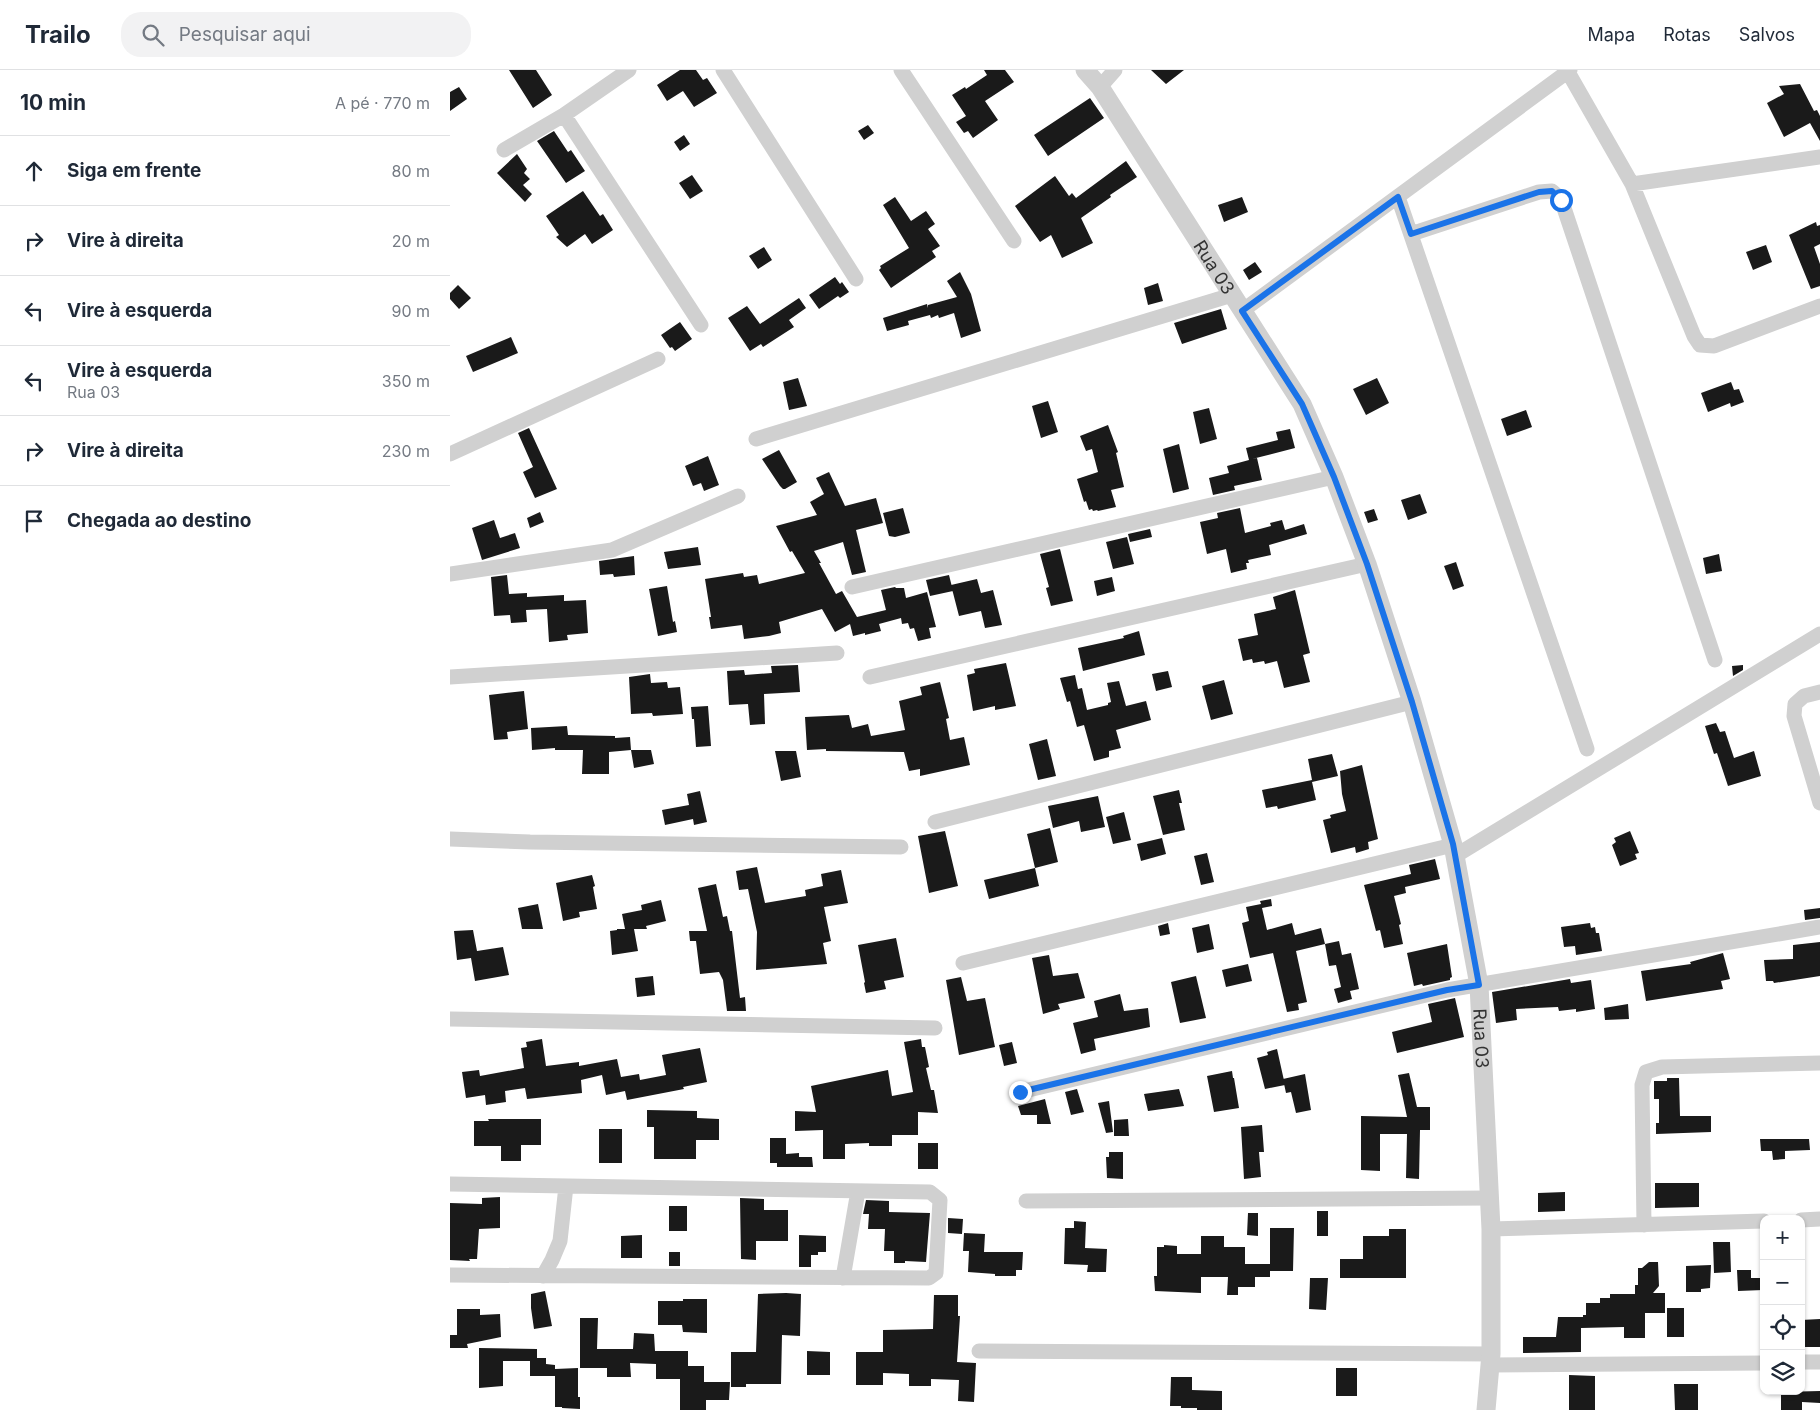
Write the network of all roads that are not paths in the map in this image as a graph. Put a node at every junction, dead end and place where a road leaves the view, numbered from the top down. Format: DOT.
graph roads {
  1 [pos="629,70"];
  2 [pos="722,70"];
  3 [pos="901,70"];
  4 [pos="1085,70"];
  5 [pos="1115,70"];
  6 [pos="1569,71"];
  7 [pos="1100,87"];
  8 [pos="564,115"];
  9 [pos="504,150"];
  10 [pos="1820,156"];
  11 [pos="1632,184"];
  12 [pos="1398,197"];
  13 [pos="1411,234"];
  14 [pos="1014,241"];
  15 [pos="856,279"];
  16 [pos="1232,295"];
  17 [pos="1820,306"];
  18 [pos="1242,311"];
  19 [pos="701,325"];
  20 [pos="658,359"];
  21 [pos="756,439"];
  22 [pos="450,454"];
  23 [pos="1334,477"];
  24 [pos="738,496"];
  25 [pos="1367,564"];
  26 [pos="450,574"];
  27 [pos="852,587"];
  28 [pos="1820,634"];
  29 [pos="837,653"];
  30 [pos="1715,660"];
  31 [pos="450,677"];
  32 [pos="870,677"];
  33 [pos="1820,692"];
  34 [pos="1412,702"];
  35 [pos="1587,749"];
  36 [pos="1820,803"];
  37 [pos="935,822"];
  38 [pos="450,839"];
  39 [pos="901,847"];
  40 [pos="1454,850"];
  41 [pos="1820,927"];
  42 [pos="963,963"];
  43 [pos="1479,985"];
  44 [pos="450,1018"];
  45 [pos="935,1028"];
  46 [pos="1820,1063"];
  47 [pos="1020,1092"];
  48 [pos="450,1184"];
  49 [pos="566,1186"];
  50 [pos="858,1191"];
  51 [pos="1490,1198"];
  52 [pos="1026,1201"];
  53 [pos="1820,1219"];
  54 [pos="1805,1220"];
  55 [pos="1760,1221"];
  56 [pos="1644,1225"];
  57 [pos="1491,1229"];
  58 [pos="450,1275"];
  59 [pos="543,1276"];
  60 [pos="842,1278"];
  61 [pos="979,1351"];
  62 [pos="1490,1359"];
  63 [pos="1805,1362"];
  64 [pos="1820,1362"];
  65 [pos="1760,1363"];
  66 [pos="1486,1410"];
  1 -- 8 [label="street"];
  2 -- 15 [label="street"];
  3 -- 14 [label="street"];
  4 -- 7 [label="street, Rua 03"];
  5 -- 7 [label="street"];
  6 -- 11 [label="street"];
  6 -- 12 [label="street"];
  7 -- 16 [label="street, Rua 03"];
  8 -- 9 [label="street"];
  8 -- 19 [label="street"];
  10 -- 11 [label="street"];
  11 -- 17 [label="street"];
  12 -- 13 [label="street"];
  12 -- 18 [label="street"];
  13 -- 30 [label="street"];
  13 -- 35 [label="street"];
  16 -- 18 [label="street, Rua 03"];
  16 -- 21 [label="street"];
  18 -- 23 [label="street, Rua 03"];
  20 -- 22 [label="street"];
  23 -- 25 [label="street, Rua 03"];
  23 -- 27 [label="street"];
  24 -- 26 [label="street"];
  25 -- 32 [label="street"];
  25 -- 34 [label="street, Rua 03"];
  28 -- 40 [label="street"];
  29 -- 31 [label="street"];
  33 -- 36 [label="street"];
  34 -- 37 [label="street"];
  34 -- 40 [label="street, Rua 03"];
  38 -- 39 [label="street"];
  40 -- 42 [label="street"];
  40 -- 43 [label="street, Rua 03"];
  41 -- 43 [label="street"];
  43 -- 47 [label="street"];
  43 -- 51 [label="street, Rua 03"];
  44 -- 45 [label="street"];
  46 -- 56 [label="street"];
  48 -- 49 [label="street"];
  49 -- 50 [label="street"];
  49 -- 59 [label="street"];
  50 -- 60 [label="street"];
  50 -- 60 [label="street"];
  51 -- 52 [label="street"];
  51 -- 57 [label="street, Rua 03"];
  53 -- 54 [label="street"];
  55 -- 56 [label="street"];
  56 -- 57 [label="street"];
  57 -- 62 [label="street, Rua 03"];
  58 -- 59 [label="street"];
  59 -- 60 [label="street"];
  61 -- 62 [label="street"];
  62 -- 65 [label="street"];
  62 -- 66 [label="street, Rua 03"];
  63 -- 64 [label="street"];
}
